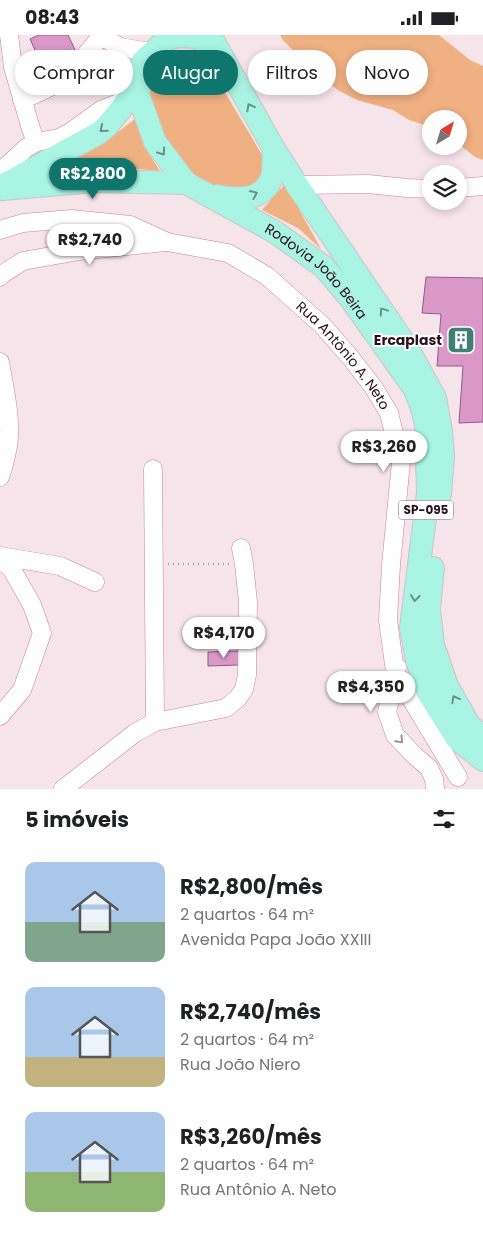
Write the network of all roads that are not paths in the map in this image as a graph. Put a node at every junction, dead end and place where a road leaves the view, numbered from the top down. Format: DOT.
graph roads {
  1 [pos="8,35"];
  2 [pos="101,36"];
  3 [pos="215,44"];
  4 [pos="142,55"];
  5 [pos="128,99"];
  6 [pos="22,100"];
  7 [pos="36,142"];
  8 [pos="274,149"];
  9 [pos="0,172"];
  10 [pos="186,183"];
  11 [pos="297,185"];
  12 [pos="483,186"];
  13 [pos="0,188"];
  14 [pos="467,188"];
  15 [pos="422,189"];
  16 [pos="206,194"];
  17 [pos="0,229"];
  18 [pos="167,242"];
  19 [pos="0,277"];
  20 [pos="0,362"];
  21 [pos="153,469"];
  22 [pos="0,477"];
  23 [pos="243,556"];
  24 [pos="0,558"];
  25 [pos="95,582"];
  26 [pos="411,629"];
  27 [pos="395,672"];
  28 [pos="0,716"];
  29 [pos="154,722"];
  30 [pos="483,737"];
  31 [pos="457,739"];
  32 [pos="483,760"];
  33 [pos="457,783"];
  34 [pos="63,789"];
  35 [pos="435,789"];
  1 -- 6 [label="street"];
  2 -- 4 [label="street"];
  2 -- 6 [label="street"];
  3 -- 4 [label="main road"];
  8 -- 3 [label="main road, Rodovia João Beira / SP-095, one-way"];
  4 -- 5 [label="main road"];
  4 -- 10 [label="main road, Rodovia João Beira / SP-095, one-way"];
  5 -- 7 [label="street"];
  5 -- 13 [label="main road, one-way"];
  6 -- 7 [label="street"];
  7 -- 9 [label="street"];
  8 -- 11 [label="main road, Rodovia João Beira / SP-095"];
  16 -- 8 [label="main road, one-way"];
  10 -- 13 [label="main road"];
  10 -- 16 [label="main road, Rodovia João Beira / SP-095"];
  11 -- 15 [label="street"];
  30 -- 11 [label="main road, Rodovia João Beira / SP-095, one-way"];
  12 -- 14 [label="street"];
  16 -- 26 [label="main road, Rodovia João Beira / SP-095, one-way"];
  17 -- 18 [label="street"];
  18 -- 19 [label="street"];
  18 -- 27 [label="street, Rua Antônio A. Neto"];
  20 -- 22 [label="street"];
  21 -- 29 [label="street"];
  23 -- 29 [label="street"];
  24 -- 25 [label="street"];
  24 -- 28 [label="street"];
  26 -- 27 [label="street"];
  26 -- 31 [label="main road, Rodovia João Beira / SP-095"];
  27 -- 33 [label="street, Rua Antônio A. Neto"];
  27 -- 35 [label="street, one-way"];
  29 -- 34 [label="street"];
  31 -- 32 [label="main road, Rodovia João Beira / SP-095"];
  31 -- 33 [label="street"];
}
